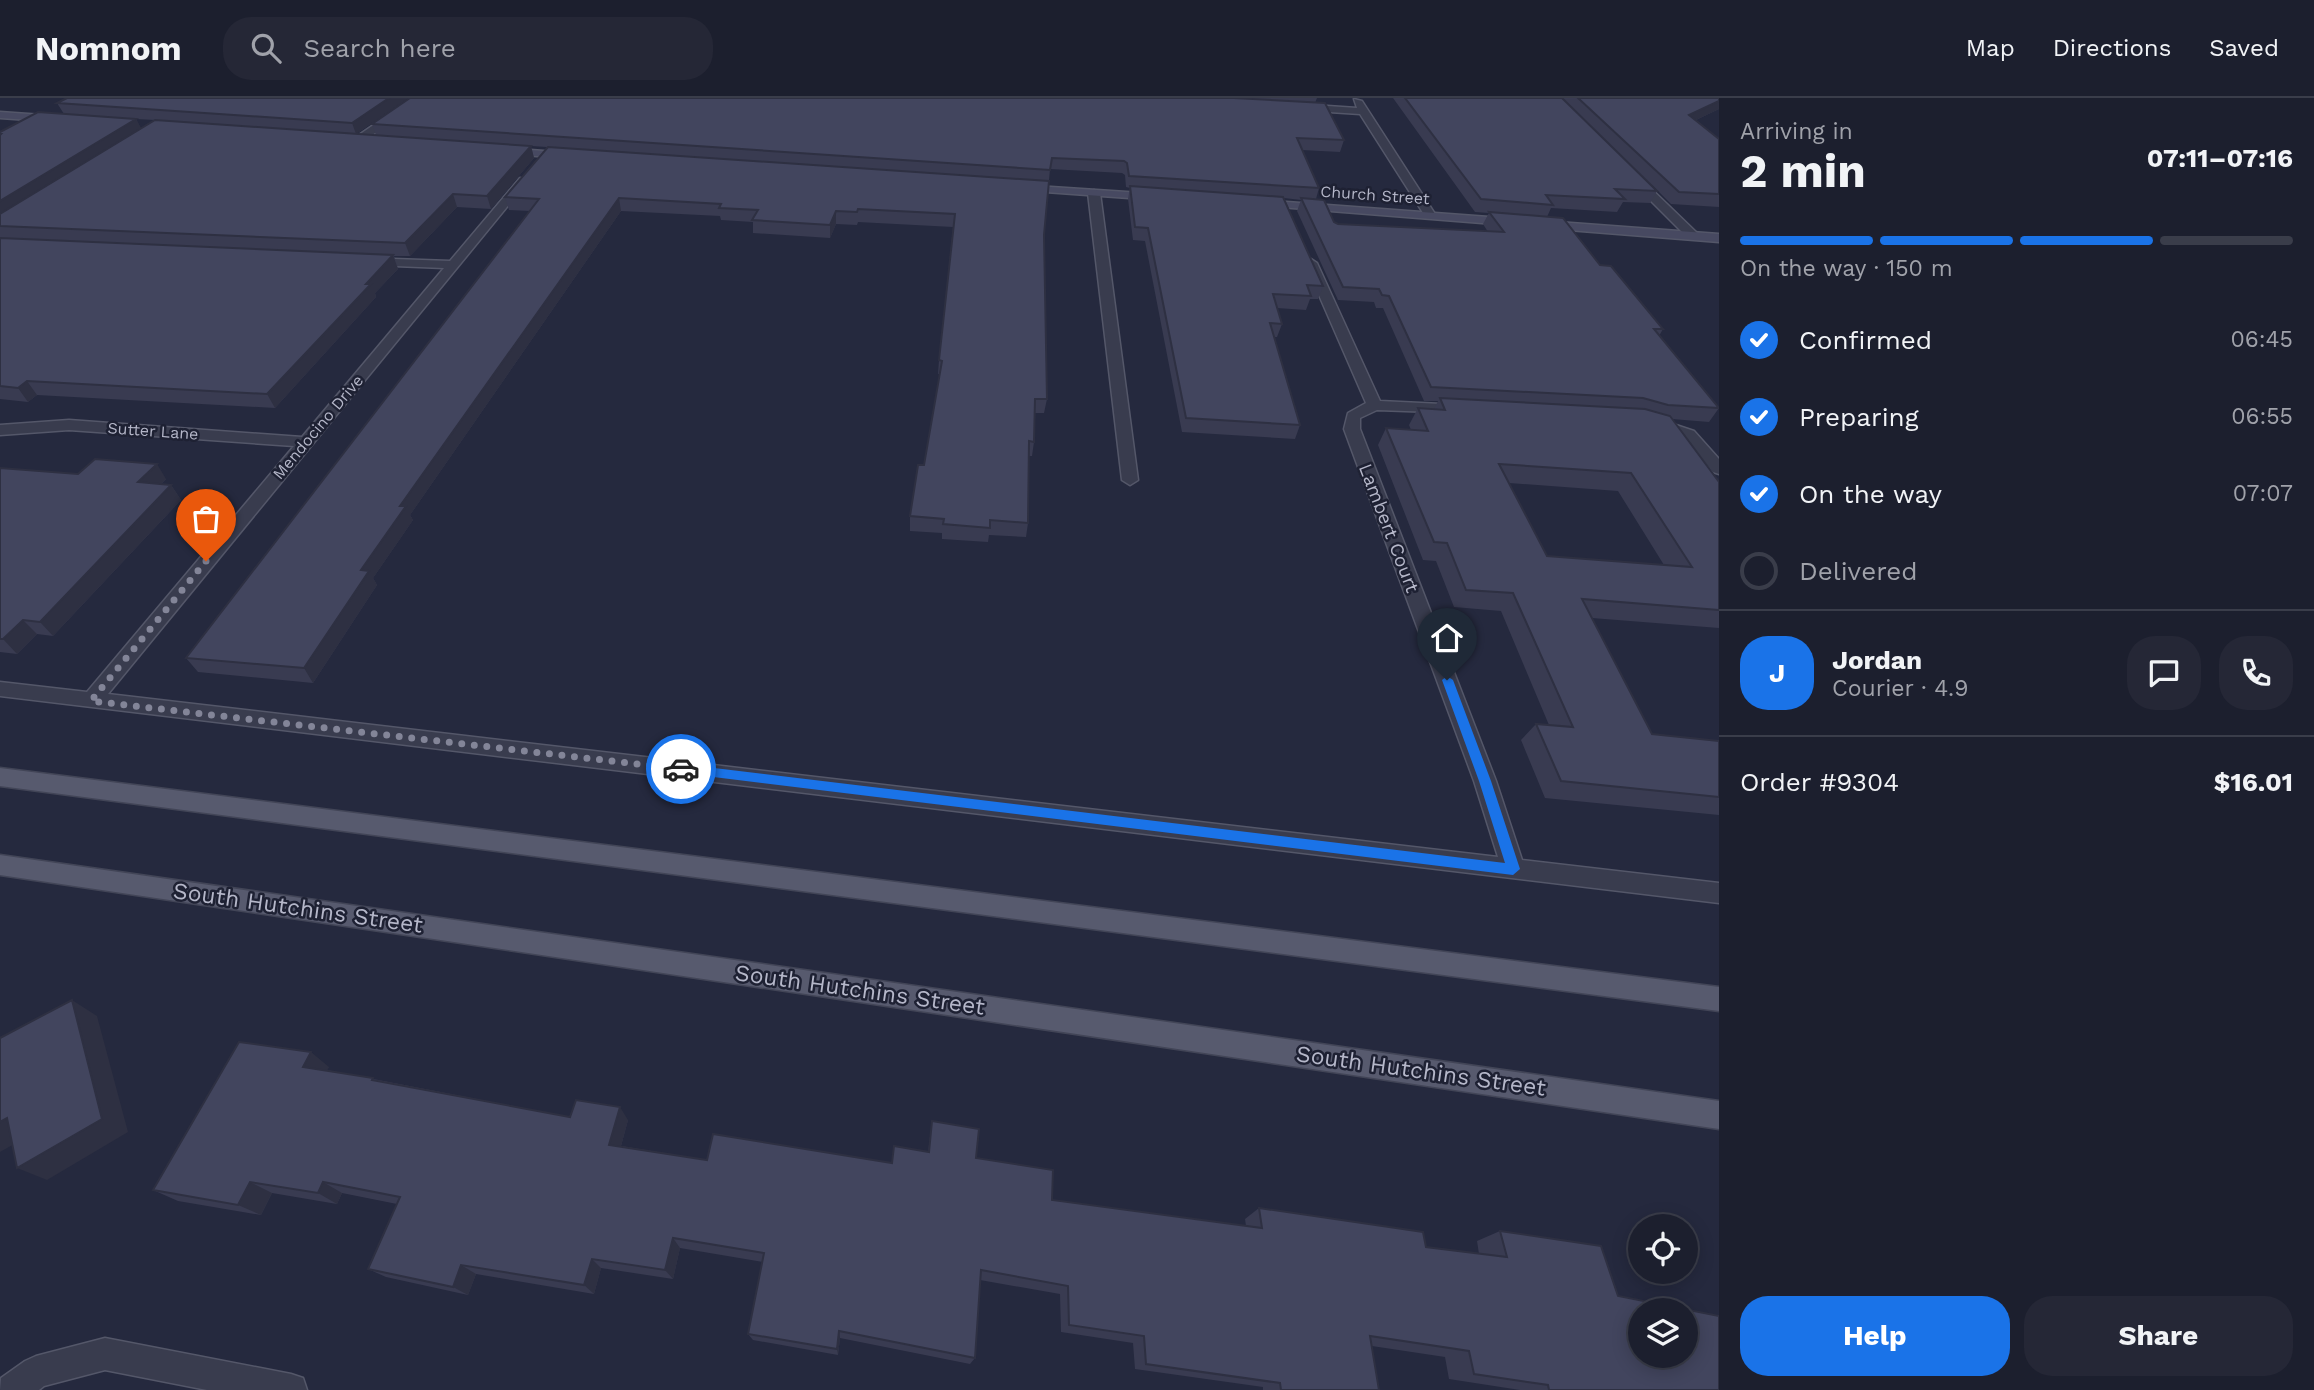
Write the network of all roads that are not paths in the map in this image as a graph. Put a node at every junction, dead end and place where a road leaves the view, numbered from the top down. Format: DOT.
graph roads {
  1 [pos="419,98"];
  2 [pos="1355,98"];
  3 [pos="1280,106"];
  4 [pos="1363,111"];
  5 [pos="0,115"];
  6 [pos="67,120"];
  7 [pos="344,140"];
  8 [pos="357,141"];
  9 [pos="371,142"];
  10 [pos="492,150"];
  11 [pos="546,154"];
  12 [pos="587,157"];
  13 [pos="1622,166"];
  14 [pos="1012,187"];
  15 [pos="1094,193"];
  16 [pos="1163,197"];
  17 [pos="1245,202"];
  18 [pos="1286,205"];
  19 [pos="1429,214"];
  20 [pos="1294,222"];
  21 [pos="1693,236"];
  22 [pos="1719,238"];
  23 [pos="1308,256"];
  24 [pos="356,260"];
  25 [pos="452,265"];
  26 [pos="1374,405"];
  27 [pos="1481,410"];
  28 [pos="1645,421"];
  29 [pos="0,430"];
  30 [pos="305,442"];
  31 [pos="1719,469"];
  32 [pos="1130,480"];
  33 [pos="0,689"];
  34 [pos="91,701"];
  35 [pos="0,777"];
  36 [pos="0,865"];
  37 [pos="1513,869"];
  38 [pos="1719,893"];
  39 [pos="1719,999"];
  40 [pos="1719,1115"];
  41 [pos="13,1390"];
  42 [pos="291,1390"];
  1 -- 8 [label="street"];
  2 -- 4 [label="street"];
  3 -- 4 [label="street"];
  4 -- 19 [label="street"];
  5 -- 6 [label="street"];
  7 -- 8 [label="street"];
  8 -- 9 [label="street"];
  10 -- 11 [label="street"];
  11 -- 12 [label="street"];
  11 -- 25 [label="street, Mendocino Drive"];
  13 -- 21 [label="street"];
  14 -- 15 [label="street"];
  15 -- 16 [label="street"];
  15 -- 32 [label="street"];
  17 -- 18 [label="street, Church Street"];
  18 -- 19 [label="street, Church Street"];
  18 -- 20 [label="street"];
  19 -- 21 [label="street, Church Street"];
  21 -- 22 [label="street, Church Street"];
  23 -- 26 [label="street"];
  24 -- 25 [label="street"];
  25 -- 30 [label="street, Mendocino Drive"];
  26 -- 27 [label="street"];
  26 -- 37 [label="street, Lambert Court"];
  28 -- 31 [label="street"];
  29 -- 30 [label="street, Sutter Lane"];
  30 -- 34 [label="street, Mendocino Drive"];
  33 -- 34 [label="street"];
  34 -- 37 [label="street"];
  35 -- 39 [label="main road"];
  36 -- 40 [label="main road, South Hutchins Street"];
  37 -- 38 [label="street"];
  41 -- 42 [label="street"];
}
